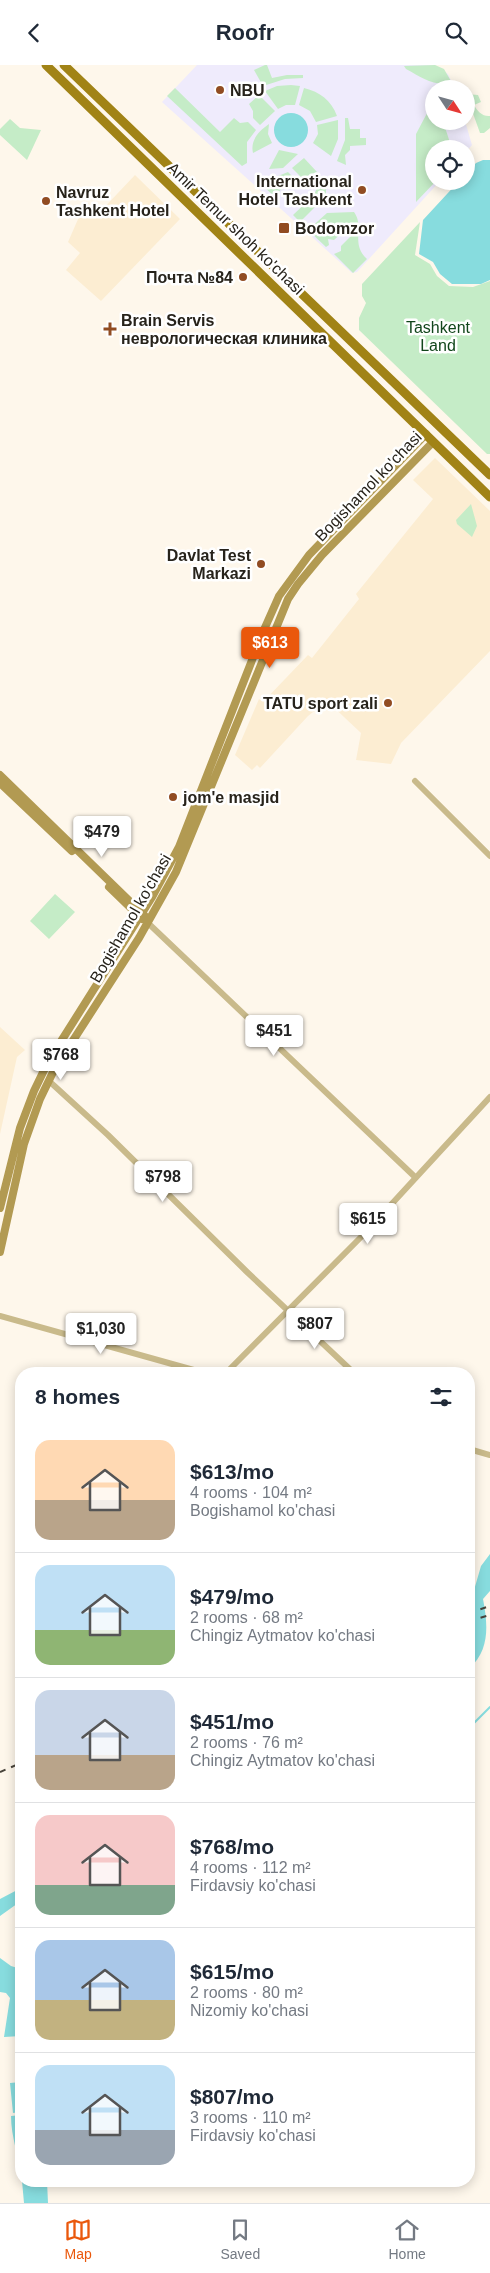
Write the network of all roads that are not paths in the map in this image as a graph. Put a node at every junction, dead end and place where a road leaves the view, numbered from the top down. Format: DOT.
graph roads {
  1 [pos="46,65"];
  2 [pos="64,65"];
  3 [pos="179,176"];
  4 [pos="170,185"];
  5 [pos="441,427"];
  6 [pos="426,434"];
  7 [pos="434,442"];
  8 [pos="490,475"];
  9 [pos="490,497"];
  10 [pos="224,744"];
  11 [pos="0,775"];
  12 [pos="415,781"];
  13 [pos="0,783"];
  14 [pos="490,856"];
  15 [pos="141,915"];
  16 [pos="148,923"];
  17 [pos="49,1081"];
  18 [pos="490,1097"];
  19 [pos="414,1177"];
  20 [pos="0,1208"];
  21 [pos="0,1253"];
  22 [pos="289,1311"];
  23 [pos="0,1316"];
  24 [pos="183,1367"];
  25 [pos="232,1367"];
  26 [pos="348,1367"];
  27 [pos="475,1451"];
  28 [pos="490,1455"];
  1 -- 4 [label="main road, Amir Temur shoh ko'chasi"];
  2 -- 3 [label="main road, Amir Temur shoh ko'chasi"];
  3 -- 4 [label="main road"];
  3 -- 5 [label="main road, Amir Temur shoh ko'chasi"];
  4 -- 6 [label="main road, Amir Temur shoh ko'chasi"];
  5 -- 6 [label="main road, Bogishamol ko'chasi"];
  5 -- 7 [label="main road, Bogishamol ko'chasi"];
  5 -- 8 [label="main road, Amir Temur shoh ko'chasi"];
  6 -- 7 [label="main road, Amir Temur shoh ko'chasi"];
  6 -- 10 [label="main road, Bogishamol ko'chasi"];
  7 -- 9 [label="main road, Amir Temur shoh ko'chasi"];
  7 -- 10 [label="main road, Bogishamol ko'chasi"];
  10 -- 15 [label="main road, Bogishamol ko'chasi"];
  10 -- 16 [label="main road, Bogishamol ko'chasi"];
  11 -- 15 [label="main road"];
  12 -- 14 [label="street"];
  13 -- 15 [label="main road"];
  15 -- 16 [label="main road"];
  15 -- 20 [label="main road, Bogishamol ko'chasi"];
  16 -- 17 [label="main road, Bogishamol ko'chasi"];
  16 -- 19 [label="street"];
  17 -- 21 [label="main road, Bogishamol ko'chasi"];
  17 -- 22 [label="street"];
  18 -- 19 [label="street"];
  19 -- 22 [label="street"];
  22 -- 25 [label="street"];
  22 -- 26 [label="street"];
  23 -- 24 [label="street"];
  27 -- 28 [label="street"];
}
